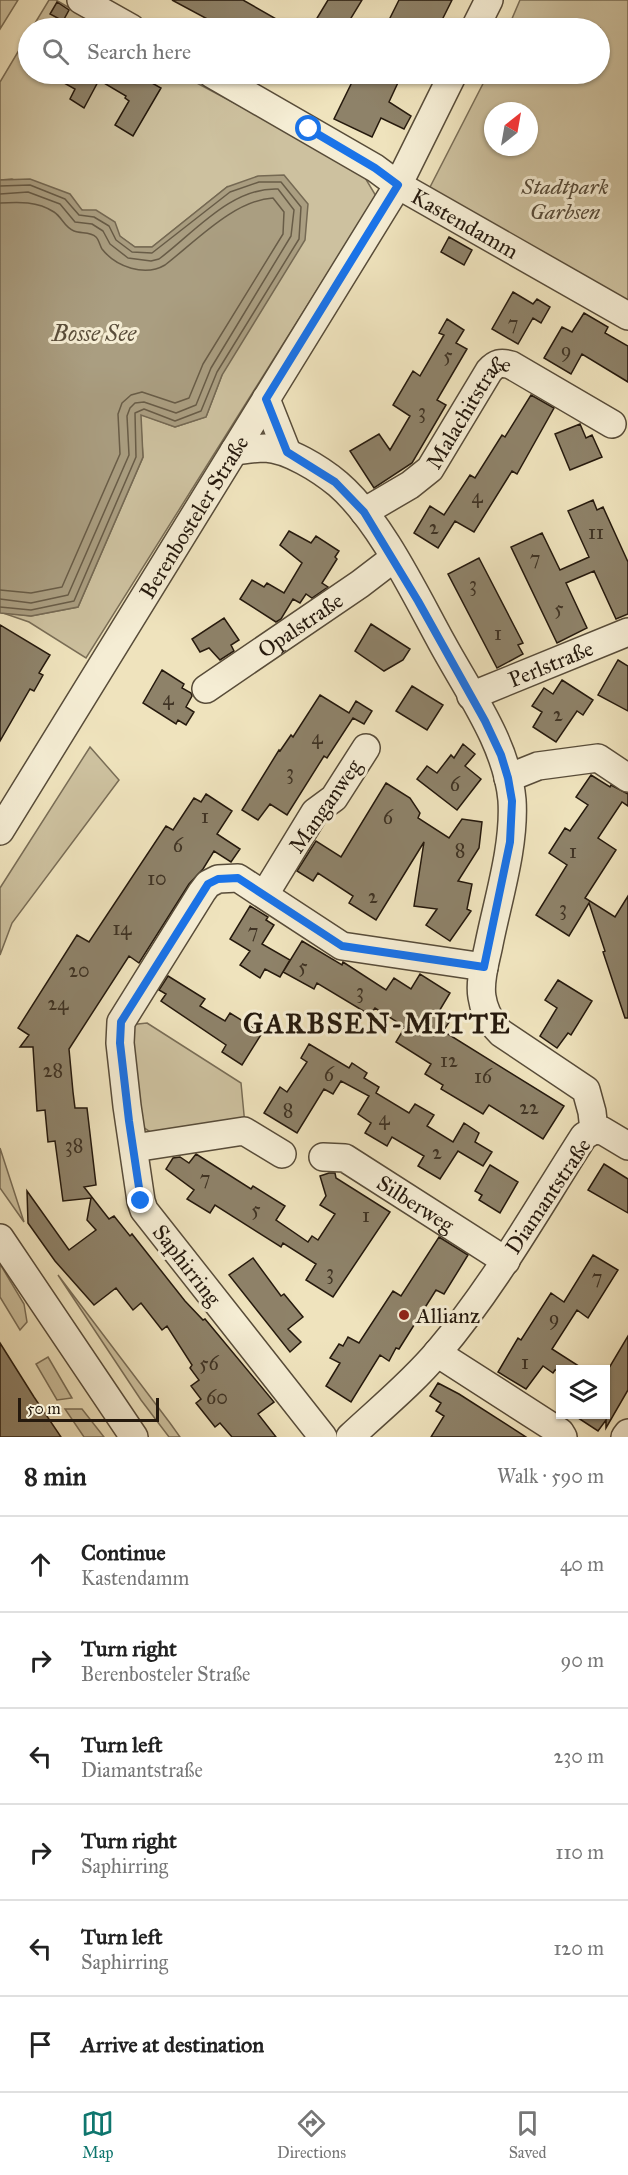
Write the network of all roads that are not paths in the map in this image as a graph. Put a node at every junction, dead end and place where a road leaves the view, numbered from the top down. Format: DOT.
graph roads {
  1 [pos="81,0"];
  2 [pos="489,0"];
  3 [pos="114,18"];
  4 [pos="480,18"];
  5 [pos="229,84"];
  6 [pos="448,84"];
  7 [pos="398,185"];
  8 [pos="628,316"];
  9 [pos="266,399"];
  10 [pos="612,424"];
  11 [pos="234,451"];
  12 [pos="287,452"];
  13 [pos="364,512"];
  14 [pos="394,558"];
  15 [pos="628,632"];
  16 [pos="206,689"];
  17 [pos="471,696"];
  18 [pos="366,748"];
  19 [pos="508,778"];
  20 [pos="628,778"];
  21 [pos="0,831"];
  22 [pos="265,894"];
  23 [pos="484,967"];
  24 [pos="594,1130"];
  25 [pos="628,1146"];
  26 [pos="134,1148"];
  27 [pos="282,1154"];
  28 [pos="323,1157"];
  29 [pos="0,1238"];
  30 [pos="506,1261"];
  31 [pos="437,1353"];
  32 [pos="628,1432"];
  33 [pos="134,1437"];
  34 [pos="323,1437"];
  35 [pos="350,1437"];
  36 [pos="563,1437"];
  37 [pos="625,1437"];
  1 -- 3 [label="street"];
  2 -- 4 [label="street"];
  5 -- 7 [label="street, Kastendamm"];
  6 -- 7 [label="street, Berenbosteler Straße"];
  7 -- 8 [label="street, Kastendamm"];
  7 -- 9 [label="street, Berenbosteler Straße"];
  9 -- 11 [label="street, Berenbosteler Straße"];
  9 -- 12 [label="street"];
  10 -- 13 [label="street, Malachitstraße"];
  11 -- 12 [label="street, Diamantstraße"];
  11 -- 21 [label="street, Berenbosteler Straße"];
  12 -- 13 [label="street, Diamantstraße"];
  13 -- 14 [label="street, Diamantstraße"];
  14 -- 16 [label="street, Opalstraße"];
  14 -- 17 [label="street, Diamantstraße"];
  15 -- 17 [label="street, Perlstraße"];
  17 -- 19 [label="street, Diamantstraße"];
  18 -- 22 [label="street, Manganweg"];
  19 -- 20 [label="street"];
  19 -- 23 [label="street, Diamantstraße"];
  22 -- 23 [label="street, Saphirring"];
  22 -- 26 [label="street, Saphirring"];
  23 -- 24 [label="street, Diamantstraße"];
  24 -- 25 [label="street"];
  24 -- 30 [label="street, Diamantstraße"];
  26 -- 27 [label="street"];
  26 -- 34 [label="street, Saphirring"];
  28 -- 30 [label="street, Silberweg"];
  29 -- 33 [label="street"];
  30 -- 31 [label="street, Diamantstraße"];
  31 -- 35 [label="street, Diamantstraße"];
  31 -- 36 [label="street"];
  32 -- 37 [label="street"];
}
